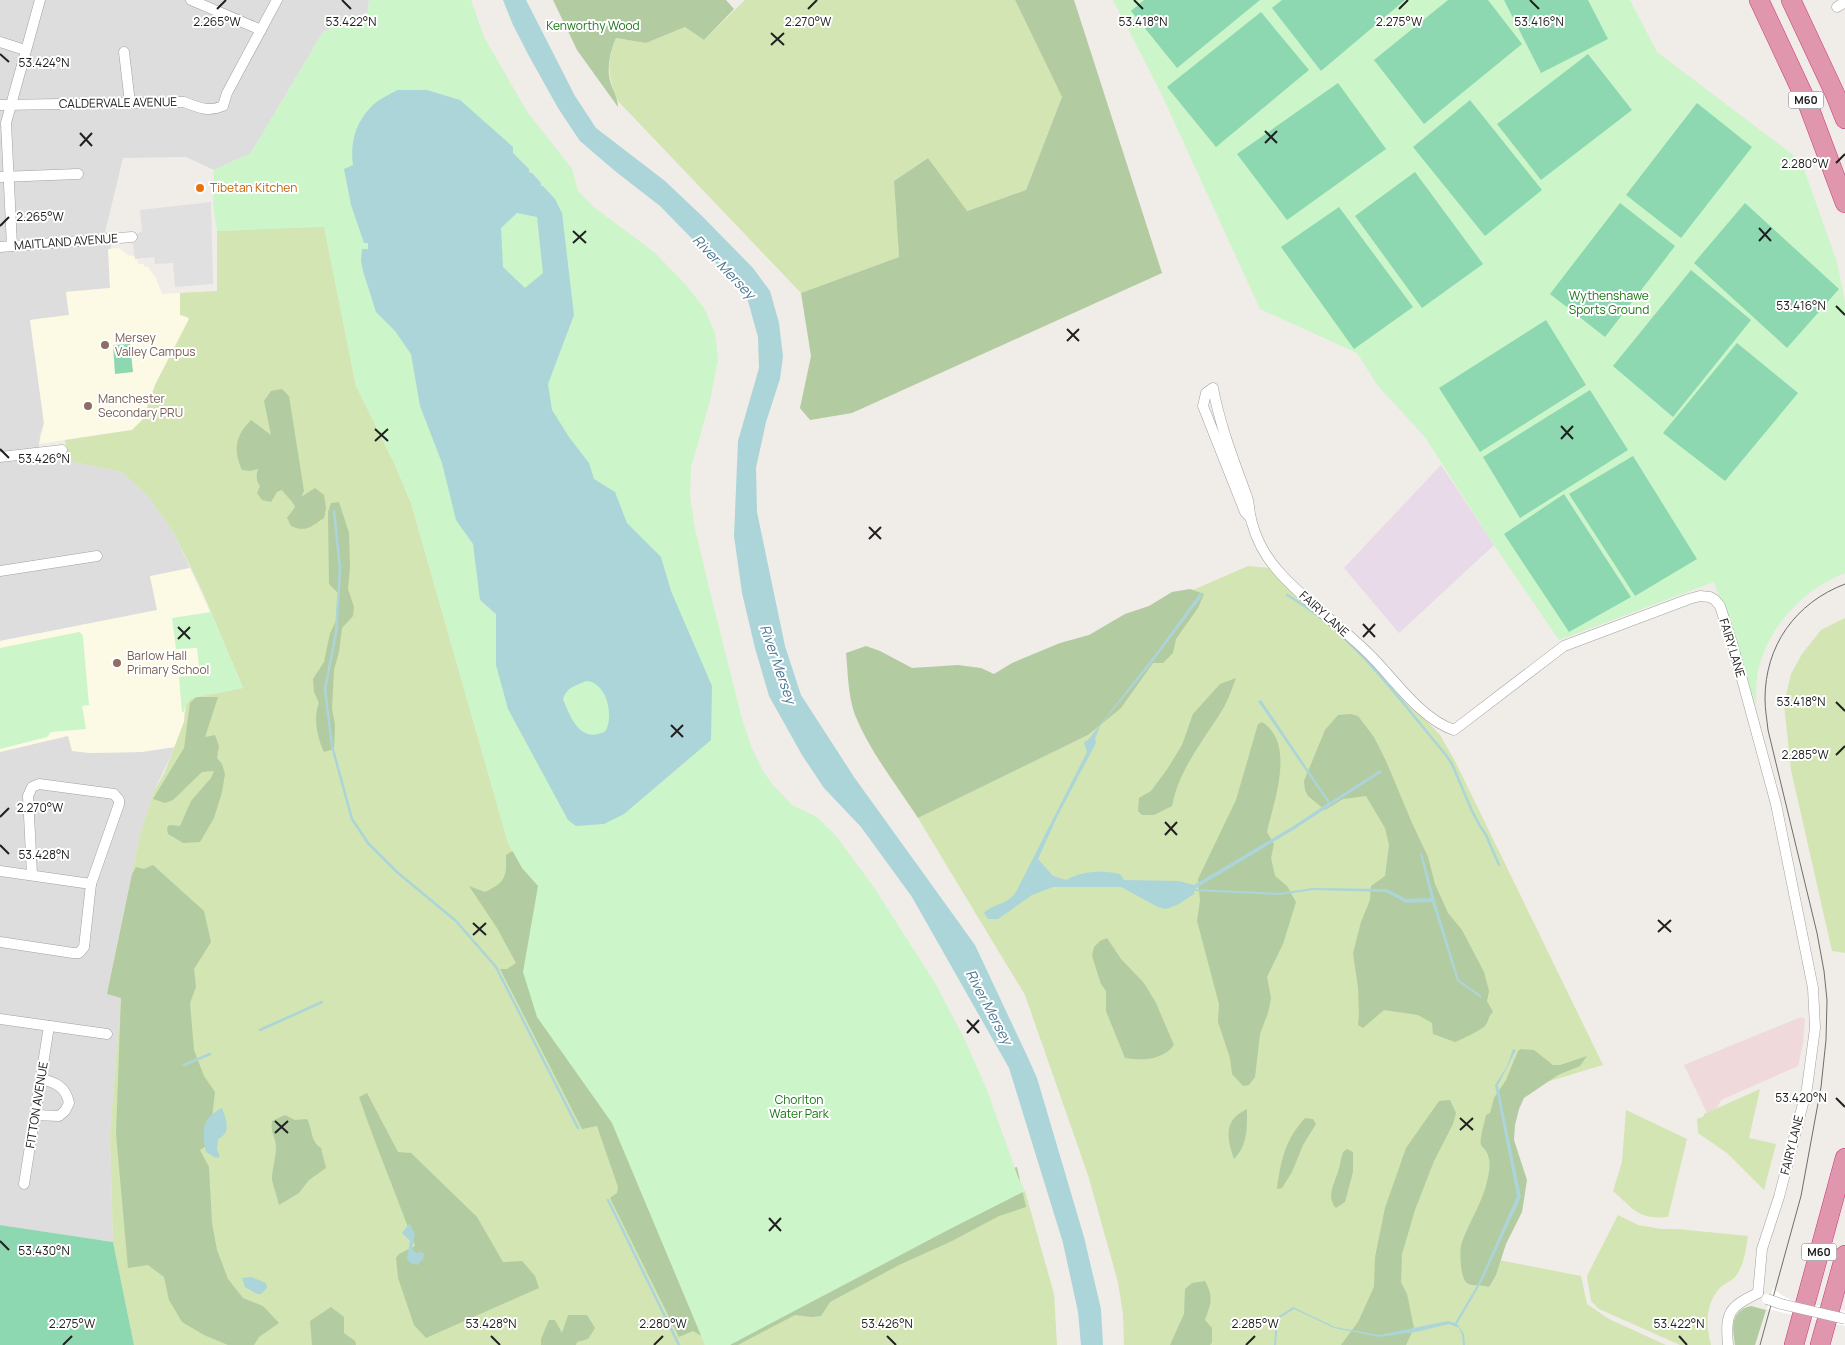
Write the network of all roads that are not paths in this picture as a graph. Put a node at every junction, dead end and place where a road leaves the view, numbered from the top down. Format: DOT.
graph roads {
  1 [pos="40,0"];
  2 [pos="191,0"];
  3 [pos="277,0"];
  4 [pos="1760,0"];
  5 [pos="1791,0"];
  6 [pos="260,30"];
  7 [pos="0,42"];
  8 [pos="26,50"];
  9 [pos="124,52"];
  10 [pos="130,103"];
  11 [pos="0,105"];
  12 [pos="12,105"];
  13 [pos="1845,119"];
  14 [pos="78,174"];
  15 [pos="5,177"];
  16 [pos="1845,204"];
  17 [pos="132,237"];
  18 [pos="12,246"];
  19 [pos="0,247"];
  20 [pos="1213,388"];
  21 [pos="62,450"];
  22 [pos="0,457"];
  23 [pos="97,556"];
  24 [pos="0,571"];
  25 [pos="0,871"];
  26 [pos="32,874"];
  27 [pos="91,884"];
  28 [pos="0,942"];
  29 [pos="0,1019"];
  30 [pos="49,1026"];
  31 [pos="107,1034"];
  32 [pos="41,1078"];
  33 [pos="35,1115"];
  34 [pos="1845,1158"];
  35 [pos="24,1184"];
  36 [pos="1845,1255"];
  37 [pos="1758,1293"];
  38 [pos="1845,1319"];
  39 [pos="1728,1345"];
  40 [pos="1794,1345"];
  41 [pos="1820,1345"];
  1 -- 8 [label="street"];
  2 -- 6 [label="street"];
  3 -- 6 [label="street, CALDERVALE AVENUE"];
  4 -- 16 [label="highway, M60"];
  5 -- 13 [label="highway, M60"];
  6 -- 10 [label="street, CALDERVALE AVENUE"];
  7 -- 8 [label="street"];
  8 -- 12 [label="street"];
  9 -- 10 [label="street"];
  10 -- 12 [label="street, CALDERVALE AVENUE"];
  11 -- 12 [label="street, CALDERVALE AVENUE"];
  12 -- 15 [label="street"];
  14 -- 15 [label="street"];
  15 -- 18 [label="street"];
  17 -- 18 [label="street, MAITLAND AVENUE"];
  18 -- 19 [label="street, MAITLAND AVENUE"];
  20 -- 37 [label="street, FAIRY LANE"];
  21 -- 22 [label="street"];
  23 -- 24 [label="street"];
  25 -- 26 [label="street"];
  26 -- 27 [label="street"];
  26 -- 27 [label="street"];
  27 -- 28 [label="street"];
  29 -- 30 [label="street"];
  30 -- 31 [label="street"];
  30 -- 32 [label="street, FITTON AVENUE"];
  32 -- 33 [label="street, FITTON AVENUE"];
  32 -- 33 [label="street"];
  33 -- 35 [label="street, FITTON AVENUE"];
  34 -- 40 [label="highway, M60"];
  36 -- 41 [label="highway, M60"];
  37 -- 38 [label="street, bridge"];
  37 -- 39 [label="street"];
}
